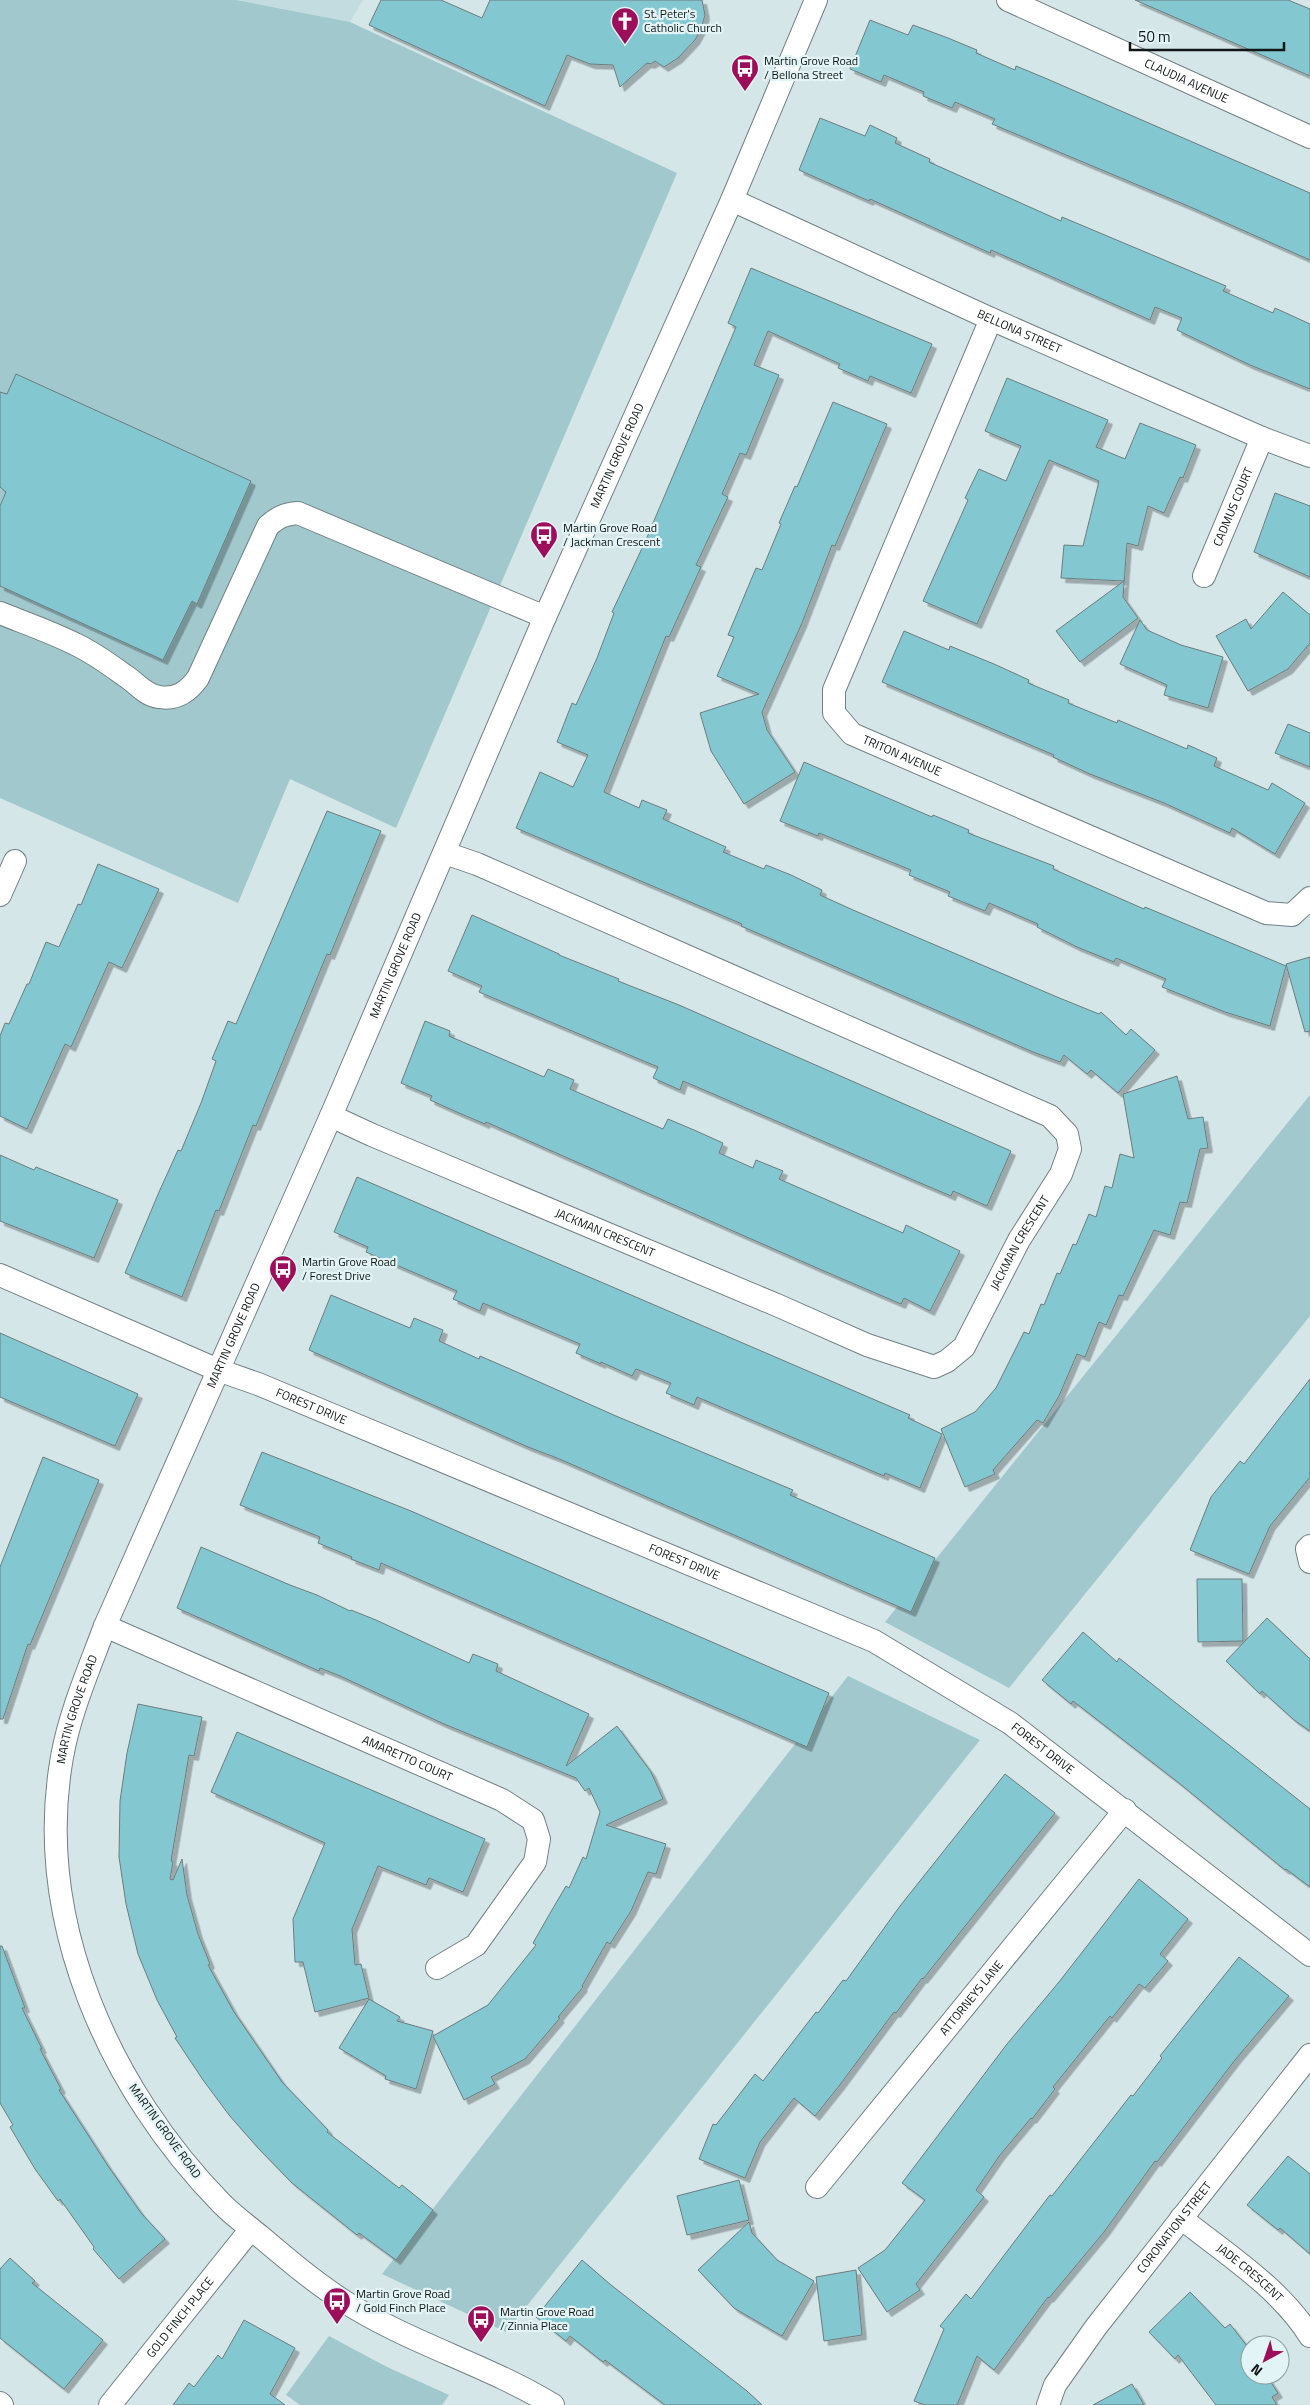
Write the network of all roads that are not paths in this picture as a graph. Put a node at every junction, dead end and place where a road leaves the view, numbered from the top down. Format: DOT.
graph roads {
  1 [pos="816,0"];
  2 [pos="1008,0"];
  3 [pos="1310,137"];
  4 [pos="732,200"];
  5 [pos="991,319"];
  6 [pos="1262,438"];
  7 [pos="1310,456"];
  8 [pos="1204,576"];
  9 [pos="0,613"];
  10 [pos="545,617"];
  11 [pos="445,853"];
  12 [pos="15,861"];
  13 [pos="0,895"];
  14 [pos="1310,898"];
  15 [pos="332,1116"];
  16 [pos="0,1275"];
  17 [pos="218,1370"];
  18 [pos="1310,1546"];
  19 [pos="1310,1562"];
  20 [pos="105,1626"];
  21 [pos="1125,1810"];
  22 [pos="1310,1955"];
  23 [pos="437,1968"];
  24 [pos="1310,2056"];
  25 [pos="818,2187"];
  26 [pos="1181,2218"];
  27 [pos="251,2229"];
  28 [pos="1310,2336"];
  29 [pos="110,2405"];
  30 [pos="553,2405"];
  31 [pos="1048,2405"];
  1 -- 4 [label="street, MARTIN GROVE ROAD"];
  2 -- 3 [label="street, CLAUDIA AVENUE"];
  4 -- 5 [label="street, BELLONA STREET"];
  4 -- 10 [label="street, MARTIN GROVE ROAD"];
  5 -- 6 [label="street, BELLONA STREET"];
  5 -- 14 [label="street, TRITON AVENUE"];
  6 -- 7 [label="street, BELLONA STREET"];
  6 -- 8 [label="street, CADMUS COURT"];
  9 -- 10 [label="street"];
  10 -- 11 [label="street, MARTIN GROVE ROAD"];
  11 -- 15 [label="street, MARTIN GROVE ROAD"];
  11 -- 15 [label="street, JACKMAN CRESCENT"];
  12 -- 13 [label="street"];
  15 -- 17 [label="street, MARTIN GROVE ROAD"];
  16 -- 17 [label="street, FOREST DRIVE"];
  17 -- 20 [label="street, MARTIN GROVE ROAD"];
  17 -- 21 [label="street, FOREST DRIVE"];
  18 -- 19 [label="street"];
  20 -- 23 [label="street, AMARETTO COURT"];
  20 -- 27 [label="street, MARTIN GROVE ROAD"];
  21 -- 22 [label="street, FOREST DRIVE"];
  21 -- 25 [label="street, ATTORNEYS LANE"];
  24 -- 26 [label="street, CORONATION STREET"];
  26 -- 28 [label="street, JADE CRESCENT"];
  26 -- 31 [label="street, CORONATION STREET"];
  27 -- 29 [label="street, GOLD FINCH PLACE"];
  27 -- 30 [label="street, MARTIN GROVE ROAD"];
}
